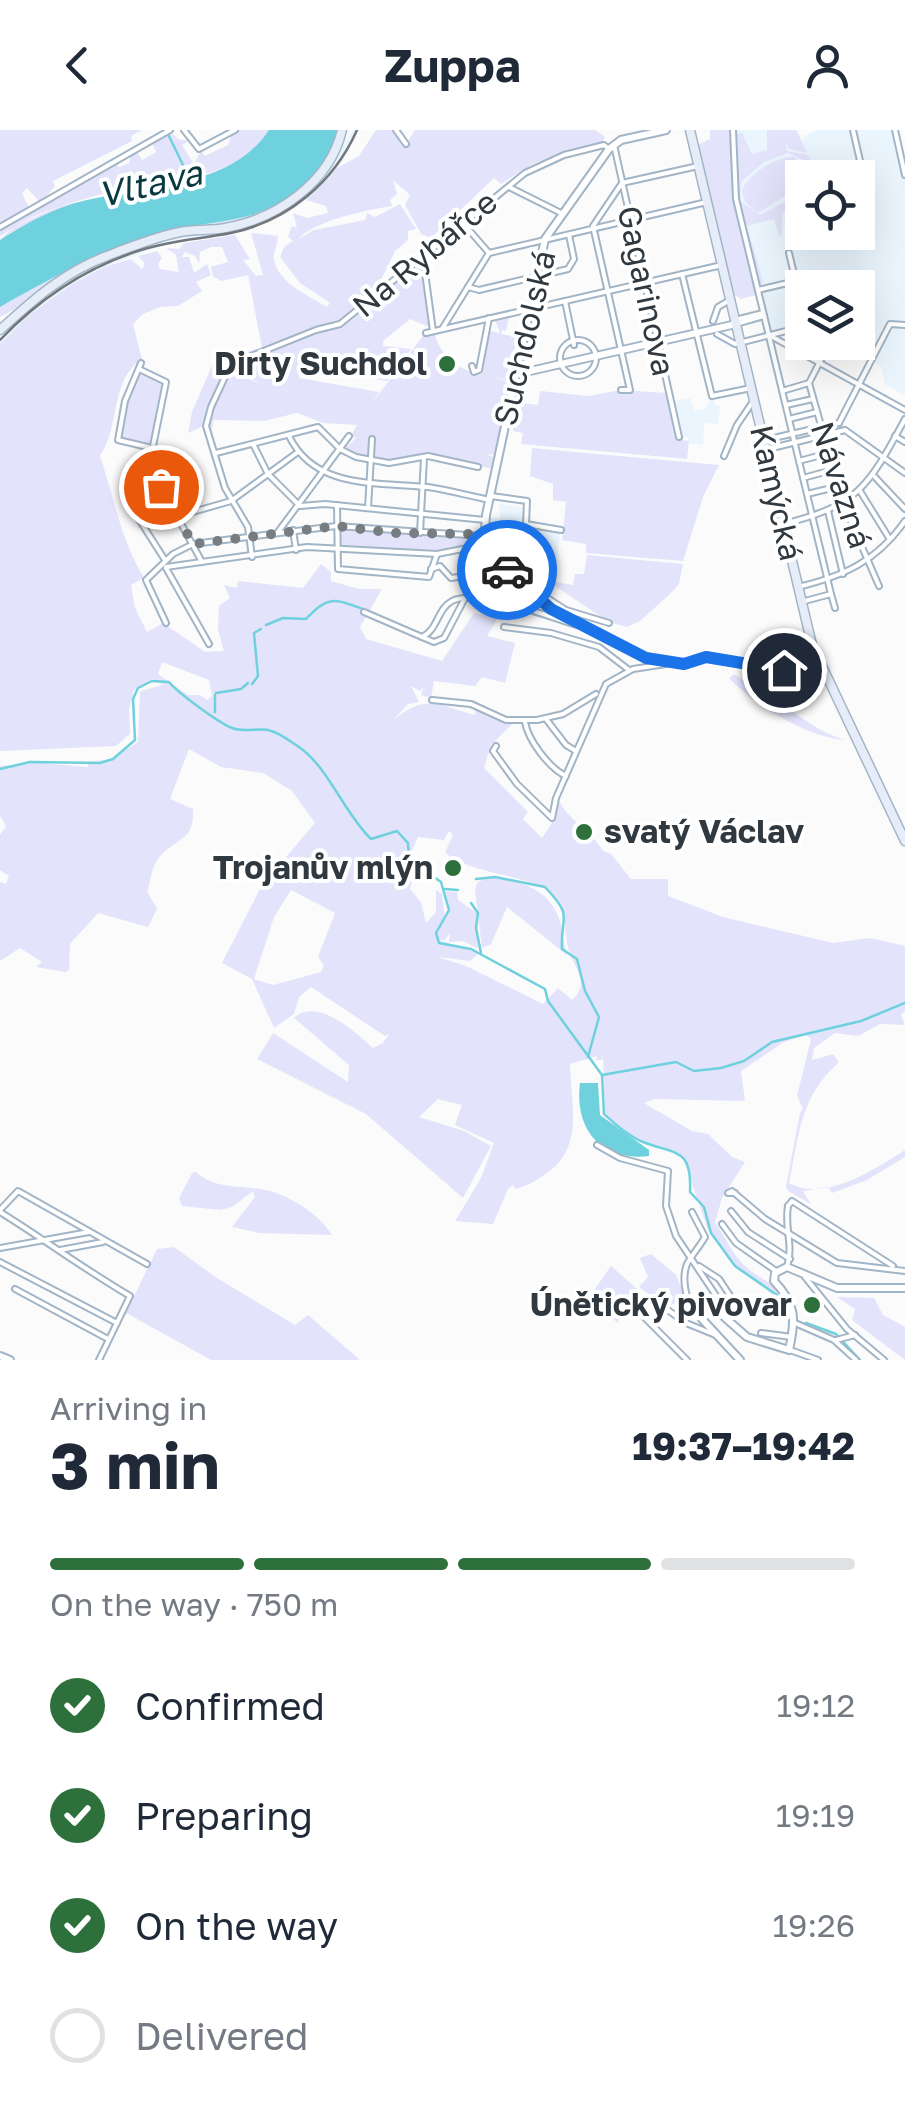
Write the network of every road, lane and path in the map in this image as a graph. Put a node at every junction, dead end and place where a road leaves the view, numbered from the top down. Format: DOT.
graph roads {
  1 [pos="184,130"];
  2 [pos="235,130"];
  3 [pos="342,130"];
  4 [pos="396,130"];
  5 [pos="666,130"];
  6 [pos="690,130"];
  7 [pos="733,130"];
  8 [pos="853,130"];
  9 [pos="895,130"];
  10 [pos="168,131"];
  11 [pos="406,144"];
  12 [pos="611,147"];
  13 [pos="860,160"];
  14 [pos="698,166"];
  15 [pos="905,175"];
  16 [pos="622,183"];
  17 [pos="507,186"];
  18 [pos="707,202"];
  19 [pos="563,214"];
  20 [pos="630,219"];
  21 [pos="463,223"];
  22 [pos="0,227"];
  23 [pos="593,228"];
  24 [pos="568,234"];
  25 [pos="545,239"];
  26 [pos="489,253"];
  27 [pos="790,254"];
  28 [pos="423,258"];
  29 [pos="722,265"];
  30 [pos="793,270"];
  31 [pos="682,274"];
  32 [pos="537,276"];
  33 [pos="645,282"];
  34 [pos="785,284"];
  35 [pos="468,287"];
  36 [pos="758,290"];
  37 [pos="608,291"];
  38 [pos="730,300"];
  39 [pos="565,301"];
  40 [pos="530,310"];
  41 [pos="764,315"];
  42 [pos="449,317"];
  43 [pos="489,318"];
  44 [pos="712,321"];
  45 [pos="735,322"];
  46 [pos="905,325"];
  47 [pos="456,326"];
  48 [pos="442,329"];
  49 [pos="0,330"];
  50 [pos="785,331"];
  51 [pos="696,333"];
  52 [pos="716,334"];
  53 [pos="769,335"];
  54 [pos="658,342"];
  55 [pos="574,343"];
  56 [pos="740,343"];
  57 [pos="621,351"];
  58 [pos="596,357"];
  59 [pos="821,360"];
  60 [pos="141,363"];
  61 [pos="819,363"];
  62 [pos="480,364"];
  63 [pos="560,364"];
  64 [pos="138,370"];
  65 [pos="517,374"];
  66 [pos="809,382"];
  67 [pos="858,385"];
  68 [pos="751,388"];
  69 [pos="621,390"];
  70 [pos="782,390"];
  71 [pos="813,398"];
  72 [pos="754,400"];
  73 [pos="786,405"];
  74 [pos="905,410"];
  75 [pos="817,412"];
  76 [pos="789,418"];
  77 [pos="905,419"];
  78 [pos="838,423"];
  79 [pos="821,427"];
  80 [pos="841,431"];
  81 [pos="288,434"];
  82 [pos="792,434"];
  83 [pos="349,436"];
  84 [pos="824,436"];
  85 [pos="896,436"];
  86 [pos="678,438"];
  87 [pos="372,439"];
  88 [pos="905,442"];
  89 [pos="795,443"];
  90 [pos="252,444"];
  91 [pos="764,445"];
  92 [pos="152,448"];
  93 [pos="340,449"];
  94 [pos="298,452"];
  95 [pos="828,453"];
  96 [pos="214,454"];
  97 [pos="151,456"];
  98 [pos="724,456"];
  99 [pos="424,457"];
  100 [pos="883,458"];
  101 [pos="799,460"];
  102 [pos="373,461"];
  103 [pos="475,466"];
  104 [pos="834,470"];
  105 [pos="323,471"];
  106 [pos="905,473"];
  107 [pos="268,474"];
  108 [pos="873,476"];
  109 [pos="803,478"];
  110 [pos="370,483"];
  111 [pos="838,486"];
  112 [pos="161,487"];
  113 [pos="422,487"];
  114 [pos="860,492"];
  115 [pos="807,494"];
  116 [pos="490,498"];
  117 [pos="232,501"];
  118 [pos="843,502"];
  119 [pos="298,504"];
  120 [pos="337,505"];
  121 [pos="130,506"];
  122 [pos="368,508"];
  123 [pos="905,509"];
  124 [pos="828,511"];
  125 [pos="421,514"];
  126 [pos="812,516"];
  127 [pos="175,517"];
  128 [pos="486,520"];
  129 [pos="905,521"];
  130 [pos="783,524"];
  131 [pos="336,526"];
  132 [pos="293,530"];
  133 [pos="561,530"];
  134 [pos="278,532"];
  135 [pos="420,533"];
  136 [pos="250,538"];
  137 [pos="890,540"];
  138 [pos="483,542"];
  139 [pos="193,544"];
  140 [pos="337,546"];
  141 [pos="296,550"];
  142 [pos="437,554"];
  143 [pos="252,557"];
  144 [pos="202,562"];
  145 [pos="866,562"];
  146 [pos="165,564"];
  147 [pos="500,564"];
  148 [pos="432,570"];
  149 [pos="488,570"];
  150 [pos="843,574"];
  151 [pos="515,578"];
  152 [pos="828,580"];
  153 [pos="879,586"];
  154 [pos="798,587"];
  155 [pos="509,590"];
  156 [pos="499,594"];
  157 [pos="831,594"];
  158 [pos="536,597"];
  159 [pos="465,598"];
  160 [pos="486,600"];
  161 [pos="801,602"];
  162 [pos="498,604"];
  163 [pos="834,608"];
  164 [pos="364,612"];
  165 [pos="166,623"];
  166 [pos="609,623"];
  167 [pos="582,626"];
  168 [pos="504,627"];
  169 [pos="422,637"];
  170 [pos="208,644"];
  171 [pos="818,662"];
  172 [pos="666,664"];
  173 [pos="630,670"];
  174 [pos="600,691"];
  175 [pos="432,700"];
  176 [pos="546,719"];
  177 [pos="525,720"];
  178 [pos="496,746"];
  179 [pos="576,750"];
  180 [pos="566,776"];
  181 [pos="905,841"];
  182 [pos="597,1145"];
  183 [pos="735,1193"];
  184 [pos="0,1211"];
  185 [pos="731,1211"];
  186 [pos="692,1212"];
  187 [pos="722,1224"];
  188 [pos="88,1232"];
  189 [pos="785,1232"];
  190 [pos="47,1241"];
  191 [pos="103,1242"];
  192 [pos="794,1242"];
  193 [pos="0,1248"];
  194 [pos="60,1250"];
  195 [pos="691,1259"];
  196 [pos="0,1262"];
  197 [pos="788,1263"];
  198 [pos="147,1264"];
  199 [pos="696,1266"];
  200 [pos="893,1266"];
  201 [pos="776,1270"];
  202 [pos="905,1271"];
  203 [pos="802,1274"];
  204 [pos="905,1288"];
  205 [pos="15,1290"];
  206 [pos="731,1296"];
  207 [pos="629,1302"];
  208 [pos="658,1303"];
  209 [pos="701,1316"];
  210 [pos="731,1318"];
  211 [pos="795,1320"];
  212 [pos="117,1323"];
  213 [pos="761,1333"];
  214 [pos="718,1336"];
  215 [pos="855,1336"];
  216 [pos="792,1337"];
  217 [pos="109,1340"];
  218 [pos="836,1340"];
  219 [pos="788,1350"];
  220 [pos="0,1356"];
  221 [pos="10,1360"];
  222 [pos="99,1360"];
  223 [pos="687,1360"];
  224 [pos="740,1360"];
  225 [pos="818,1360"];
  226 [pos="856,1360"];
  227 [pos="884,1360"];
  1 -- 2 [label="street"];
  3 -- 49 [label="main road"];
  4 -- 11 [label="street"];
  5 -- 12 [label="street"];
  6 -- 14 [label="main road, Kamýcká"];
  7 -- 36 [label="street"];
  8 -- 13 [label="street"];
  9 -- 15 [label="street"];
  10 -- 22 [label="street"];
  12 -- 16 [label="street, Gagarinova"];
  12 -- 17 [label="street, Na Rybářce"];
  12 -- 19 [label="street, Suchdolská"];
  14 -- 16 [label="street"];
  14 -- 18 [label="main road, Kamýcká"];
  16 -- 20 [label="street, Gagarinova"];
  16 -- 23 [label="street"];
  17 -- 19 [label="street"];
  17 -- 21 [label="street, Na Rybářce"];
  18 -- 20 [label="street"];
  18 -- 29 [label="main road, Kamýcká"];
  19 -- 25 [label="street, Suchdolská"];
  20 -- 23 [label="street"];
  20 -- 33 [label="street, Gagarinova"];
  21 -- 26 [label="street"];
  21 -- 28 [label="street, Na Rybářce"];
  23 -- 24 [label="street"];
  23 -- 37 [label="street"];
  24 -- 25 [label="street"];
  24 -- 32 [label="street"];
  25 -- 26 [label="street"];
  25 -- 32 [label="street, Suchdolská"];
  26 -- 35 [label="street"];
  27 -- 30 [label="street"];
  28 -- 48 [label="street"];
  28 -- 96 [label="street, Na Rybářce"];
  29 -- 31 [label="street"];
  29 -- 38 [label="main road, Kamýcká"];
  31 -- 33 [label="street"];
  31 -- 51 [label="street"];
  32 -- 35 [label="street"];
  32 -- 40 [label="street, Suchdolská"];
  33 -- 37 [label="street"];
  33 -- 54 [label="street, Gagarinova"];
  34 -- 36 [label="street"];
  35 -- 42 [label="street"];
  36 -- 41 [label="street"];
  37 -- 39 [label="street"];
  37 -- 57 [label="street"];
  38 -- 44 [label="street"];
  38 -- 45 [label="main road, Kamýcká"];
  39 -- 40 [label="street"];
  39 -- 55 [label="street"];
  40 -- 43 [label="street"];
  40 -- 65 [label="street, Suchdolská"];
  41 -- 45 [label="street"];
  41 -- 53 [label="street"];
  42 -- 47 [label="street"];
  42 -- 48 [label="street"];
  43 -- 47 [label="street"];
  43 -- 62 [label="street"];
  45 -- 51 [label="street"];
  45 -- 56 [label="main road, Kamýcká"];
  46 -- 67 [label="street"];
  47 -- 48 [label="street"];
  50 -- 53 [label="street"];
  51 -- 54 [label="street"];
  51 -- 68 [label="street"];
  52 -- 56 [label="street"];
  53 -- 56 [label="street"];
  53 -- 61 [label="street"];
  53 -- 70 [label="street"];
  54 -- 57 [label="street"];
  54 -- 86 [label="street, Gagarinova"];
  55 -- 58 [label="street"];
  55 -- 63 [label="street"];
  56 -- 68 [label="main road, Kamýcká"];
  57 -- 58 [label="street"];
  57 -- 69 [label="street"];
  58 -- 63 [label="street"];
  58 -- 63 [label="street"];
  59 -- 61 [label="street"];
  60 -- 64 [label="street"];
  61 -- 66 [label="street"];
  61 -- 67 [label="street"];
  63 -- 65 [label="street"];
  64 -- 92 [label="street"];
  64 -- 92 [label="street"];
  65 -- 116 [label="street, Suchdolská"];
  66 -- 70 [label="street"];
  66 -- 71 [label="street, Návazná"];
  67 -- 74 [label="street"];
  67 -- 78 [label="street"];
  68 -- 72 [label="main road, Kamýcká"];
  70 -- 73 [label="street"];
  71 -- 73 [label="street"];
  71 -- 75 [label="street, Návazná"];
  72 -- 91 [label="main road, Kamýcká"];
  72 -- 98 [label="street"];
  73 -- 76 [label="street"];
  75 -- 76 [label="street"];
  75 -- 79 [label="street, Návazná"];
  76 -- 82 [label="street"];
  77 -- 85 [label="street"];
  78 -- 79 [label="street"];
  78 -- 80 [label="street"];
  79 -- 82 [label="street"];
  79 -- 84 [label="street, Návazná"];
  80 -- 84 [label="street"];
  80 -- 100 [label="street"];
  81 -- 90 [label="street"];
  81 -- 93 [label="street"];
  81 -- 94 [label="street"];
  82 -- 89 [label="street"];
  82 -- 91 [label="street"];
  83 -- 93 [label="street"];
  84 -- 89 [label="street"];
  84 -- 95 [label="street, Návazná"];
  85 -- 88 [label="street"];
  85 -- 100 [label="street"];
  87 -- 102 [label="street"];
  89 -- 91 [label="street"];
  89 -- 101 [label="street"];
  90 -- 96 [label="street"];
  90 -- 107 [label="street"];
  91 -- 130 [label="main road, Kamýcká"];
  92 -- 97 [label="street"];
  93 -- 102 [label="street"];
  93 -- 105 [label="street"];
  94 -- 105 [label="street"];
  94 -- 107 [label="street"];
  95 -- 101 [label="street"];
  95 -- 104 [label="street, Návazná"];
  96 -- 117 [label="street"];
  97 -- 112 [label="street"];
  97 -- 121 [label="street"];
  99 -- 102 [label="street"];
  99 -- 103 [label="street"];
  99 -- 113 [label="street"];
  100 -- 106 [label="street"];
  100 -- 108 [label="street"];
  101 -- 109 [label="street"];
  102 -- 110 [label="street"];
  104 -- 109 [label="street"];
  104 -- 111 [label="street, Návazná"];
  105 -- 110 [label="street"];
  105 -- 119 [label="street"];
  107 -- 117 [label="street"];
  107 -- 119 [label="street"];
  108 -- 114 [label="street"];
  108 -- 123 [label="street"];
  109 -- 115 [label="street"];
  110 -- 113 [label="street"];
  110 -- 122 [label="street"];
  111 -- 115 [label="street"];
  111 -- 118 [label="street, Návazná"];
  112 -- 121 [label="street"];
  112 -- 127 [label="street"];
  113 -- 116 [label="street"];
  113 -- 125 [label="street"];
  114 -- 118 [label="street"];
  114 -- 137 [label="street"];
  115 -- 126 [label="street"];
  116 -- 128 [label="street, Suchdolská"];
  116 -- 133 [label="street"];
  117 -- 127 [label="street"];
  117 -- 136 [label="street"];
  118 -- 124 [label="street"];
  118 -- 145 [label="street, Návazná"];
  119 -- 120 [label="street"];
  119 -- 134 [label="street"];
  120 -- 122 [label="street"];
  120 -- 131 [label="street"];
  121 -- 146 [label="street"];
  122 -- 125 [label="street"];
  124 -- 126 [label="street"];
  124 -- 150 [label="street"];
  125 -- 128 [label="street"];
  125 -- 135 [label="street"];
  126 -- 130 [label="street"];
  126 -- 152 [label="street"];
  127 -- 139 [label="street"];
  128 -- 138 [label="street, Suchdolská"];
  129 -- 137 [label="street"];
  130 -- 154 [label="main road, Kamýcká"];
  131 -- 132 [label="street"];
  131 -- 135 [label="street"];
  131 -- 140 [label="street"];
  132 -- 134 [label="street"];
  132 -- 141 [label="street"];
  134 -- 136 [label="street"];
  135 -- 138 [label="street"];
  136 -- 139 [label="street"];
  136 -- 143 [label="street"];
  137 -- 145 [label="street"];
  138 -- 142 [label="street"];
  138 -- 147 [label="street"];
  138 -- 149 [label="street"];
  139 -- 144 [label="street"];
  139 -- 146 [label="street"];
  140 -- 141 [label="street"];
  140 -- 142 [label="street"];
  140 -- 148 [label="street"];
  141 -- 143 [label="street"];
  142 -- 148 [label="street"];
  143 -- 144 [label="street"];
  144 -- 146 [label="street"];
  145 -- 150 [label="street"];
  145 -- 153 [label="street, Návazná"];
  146 -- 165 [label="street"];
  146 -- 170 [label="street"];
  147 -- 149 [label="street"];
  147 -- 151 [label="street"];
  148 -- 149 [label="street"];
  149 -- 155 [label="street"];
  150 -- 152 [label="street"];
  151 -- 158 [label="street"];
  151 -- 166 [label="street"];
  152 -- 154 [label="street"];
  152 -- 157 [label="street"];
  154 -- 161 [label="main road, Kamýcká"];
  155 -- 156 [label="street"];
  155 -- 158 [label="street"];
  156 -- 160 [label="street"];
  156 -- 162 [label="street"];
  157 -- 161 [label="street"];
  157 -- 163 [label="street"];
  158 -- 167 [label="street"];
  159 -- 160 [label="street"];
  159 -- 169 [label="street"];
  159 -- 169 [label="street"];
  160 -- 162 [label="street"];
  161 -- 171 [label="main road, Kamýcká"];
  162 -- 167 [label="street"];
  164 -- 169 [label="street"];
  167 -- 172 [label="street"];
  168 -- 173 [label="street"];
  171 -- 172 [label="street"];
  171 -- 181 [label="main road, Kamýcká"];
  172 -- 173 [label="street"];
  173 -- 174 [label="street"];
  174 -- 176 [label="street"];
  174 -- 179 [label="street"];
  175 -- 177 [label="street"];
  176 -- 177 [label="street"];
  176 -- 179 [label="street"];
  177 -- 180 [label="street"];
  178 -- 180 [label="street"];
  179 -- 180 [label="street"];
  182 -- 195 [label="street"];
  183 -- 189 [label="street"];
  184 -- 188 [label="street"];
  184 -- 190 [label="street"];
  185 -- 197 [label="street"];
  186 -- 195 [label="street"];
  187 -- 201 [label="street"];
  188 -- 190 [label="street"];
  188 -- 191 [label="street"];
  189 -- 192 [label="street"];
  189 -- 200 [label="street"];
  190 -- 193 [label="street"];
  190 -- 194 [label="street"];
  191 -- 194 [label="street"];
  191 -- 198 [label="street"];
  192 -- 197 [label="street"];
  192 -- 200 [label="street"];
  194 -- 212 [label="street"];
  195 -- 199 [label="street"];
  195 -- 209 [label="street"];
  196 -- 212 [label="street"];
  197 -- 201 [label="street"];
  197 -- 203 [label="street"];
  199 -- 206 [label="street"];
  199 -- 210 [label="street"];
  200 -- 202 [label="street"];
  201 -- 211 [label="street"];
  203 -- 204 [label="street"];
  203 -- 215 [label="street"];
  205 -- 217 [label="street"];
  207 -- 223 [label="street"];
  208 -- 214 [label="street"];
  209 -- 214 [label="street"];
  209 -- 219 [label="street"];
  211 -- 216 [label="street"];
  211 -- 218 [label="street"];
  212 -- 217 [label="street"];
  213 -- 216 [label="street"];
  214 -- 224 [label="street"];
  215 -- 218 [label="street"];
  215 -- 227 [label="street"];
  216 -- 219 [label="street"];
  217 -- 222 [label="street"];
  218 -- 226 [label="street"];
  219 -- 225 [label="street"];
  220 -- 221 [label="street"];
}
